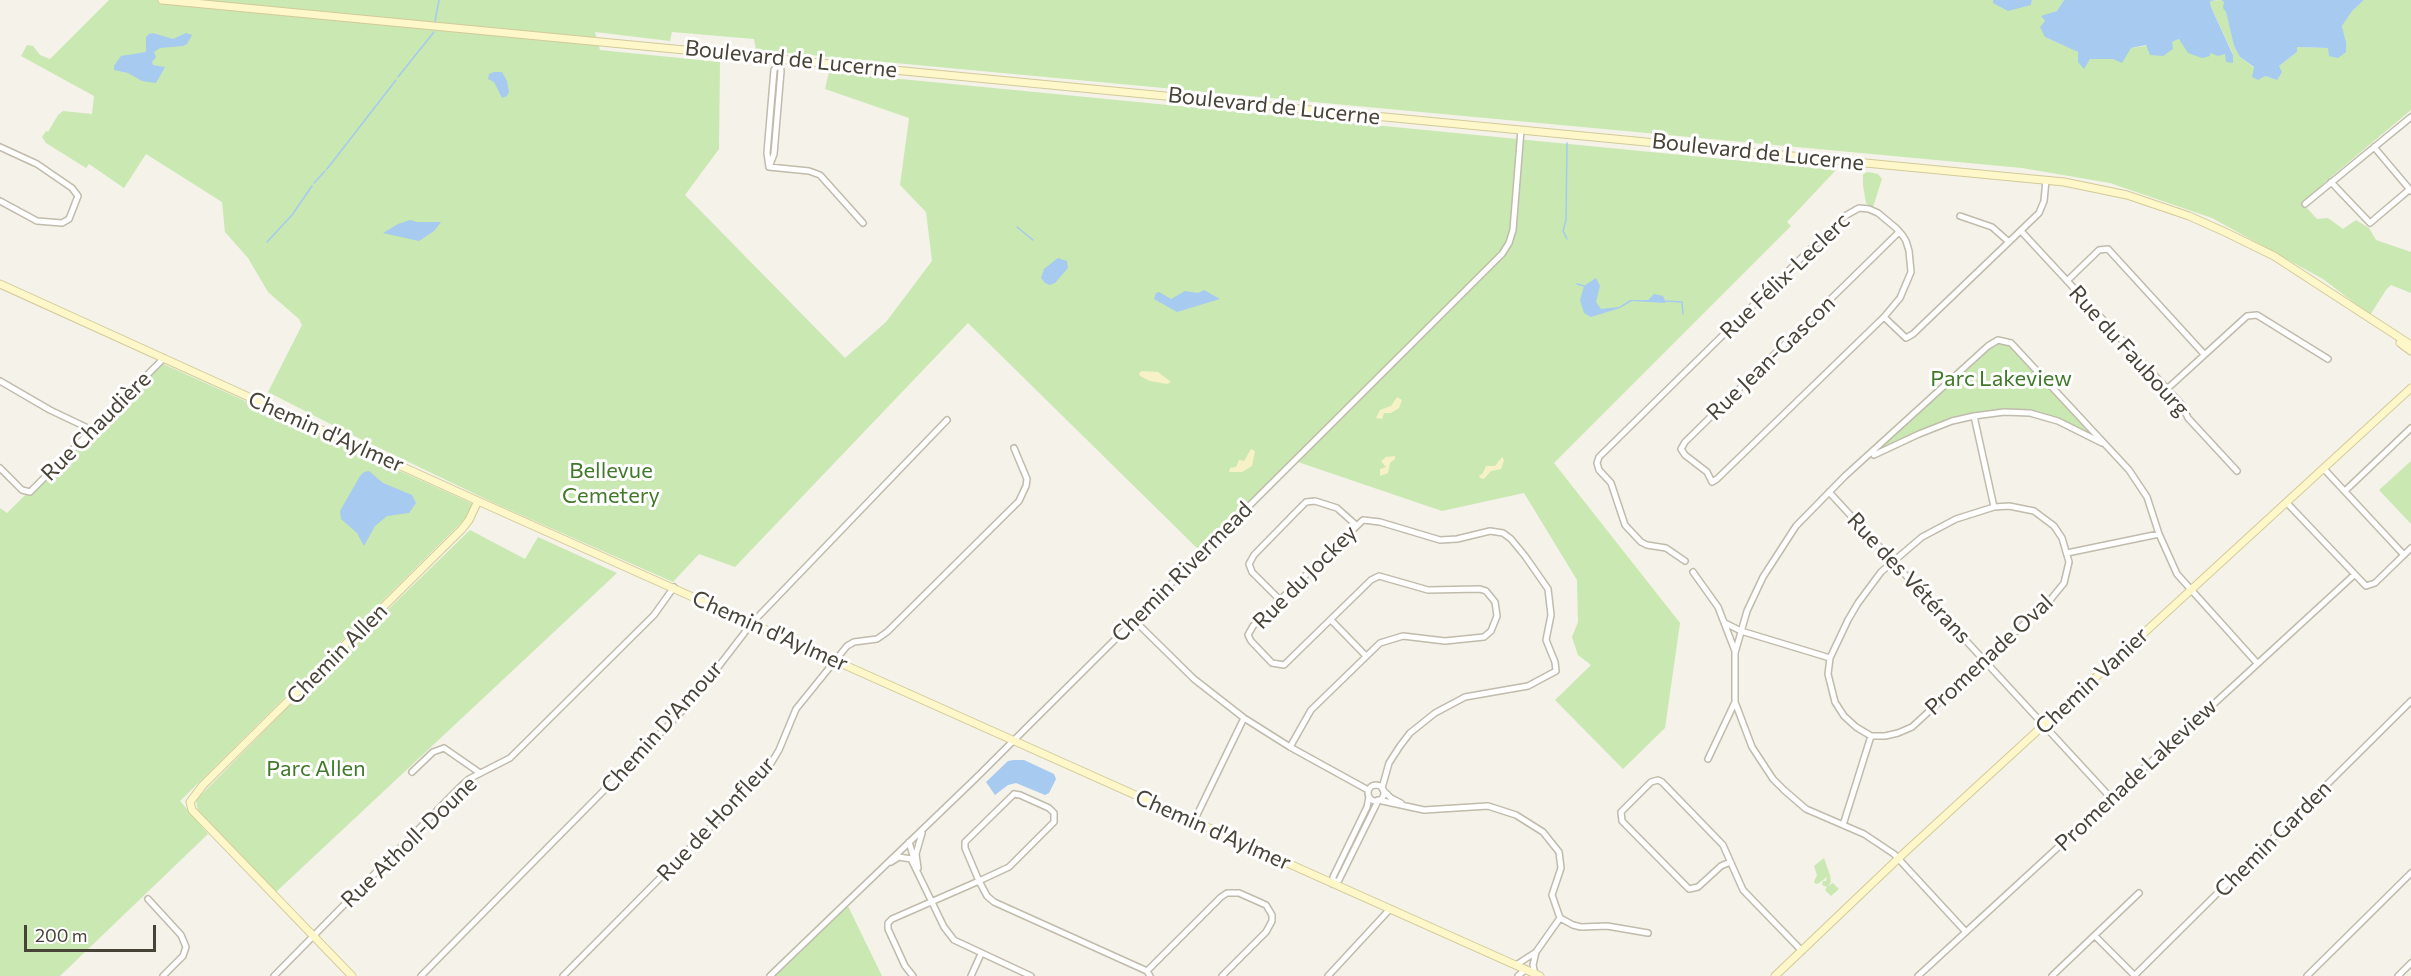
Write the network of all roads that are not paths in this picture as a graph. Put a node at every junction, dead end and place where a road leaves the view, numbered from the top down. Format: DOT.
graph roads {
  1 [pos="162,0"];
  2 [pos="779,61"];
  3 [pos="2411,117"];
  4 [pos="1521,130"];
  5 [pos="0,147"];
  6 [pos="2374,147"];
  7 [pos="2046,180"];
  8 [pos="2331,182"];
  9 [pos="2410,190"];
  10 [pos="0,201"];
  11 [pos="2305,204"];
  12 [pos="1960,216"];
  13 [pos="863,223"];
  14 [pos="2021,231"];
  15 [pos="1899,232"];
  16 [pos="2009,242"];
  17 [pos="2067,280"];
  18 [pos="0,284"];
  19 [pos="2357,311"];
  20 [pos="1884,317"];
  21 [pos="2411,345"];
  22 [pos="2411,351"];
  23 [pos="2204,354"];
  24 [pos="164,358"];
  25 [pos="2328,359"];
  26 [pos="0,381"];
  27 [pos="2411,388"];
  28 [pos="2167,389"];
  29 [pos="1974,416"];
  30 [pos="947,420"];
  31 [pos="2411,428"];
  32 [pos="92,430"];
  33 [pos="2109,447"];
  34 [pos="1014,448"];
  35 [pos="1867,458"];
  36 [pos="0,468"];
  37 [pos="2324,469"];
  38 [pos="2237,471"];
  39 [pos="1717,479"];
  40 [pos="2345,491"];
  41 [pos="1829,492"];
  42 [pos="478,501"];
  43 [pos="2287,503"];
  44 [pos="1994,507"];
  45 [pos="1356,525"];
  46 [pos="2159,534"];
  47 [pos="2411,548"];
  48 [pos="2067,554"];
  49 [pos="2404,555"];
  50 [pos="1685,561"];
  51 [pos="1893,561"];
  52 [pos="1694,572"];
  53 [pos="2354,575"];
  54 [pos="674,587"];
  55 [pos="2190,590"];
  56 [pos="1280,600"];
  57 [pos="1134,620"];
  58 [pos="1331,620"];
  59 [pos="752,623"];
  60 [pos="1725,623"];
  61 [pos="1741,631"];
  62 [pos="1735,653"];
  63 [pos="1366,656"];
  64 [pos="1830,658"];
  65 [pos="835,660"];
  66 [pos="1984,660"];
  67 [pos="2257,663"];
  68 [pos="2411,701"];
  69 [pos="1735,702"];
  70 [pos="1244,718"];
  71 [pos="2045,725"];
  72 [pos="1871,736"];
  73 [pos="1013,740"];
  74 [pos="1290,747"];
  75 [pos="1708,759"];
  76 [pos="1388,768"];
  77 [pos="412,772"];
  78 [pos="480,773"];
  79 [pos="1374,785"];
  80 [pos="1382,789"];
  81 [pos="1368,790"];
  82 [pos="1369,797"];
  83 [pos="2111,798"];
  84 [pos="1378,800"];
  85 [pos="1407,807"];
  86 [pos="935,818"];
  87 [pos="1194,822"];
  88 [pos="1843,825"];
  89 [pos="909,842"];
  90 [pos="1899,859"];
  91 [pos="1730,862"];
  92 [pos="880,869"];
  93 [pos="918,872"];
  94 [pos="2411,873"];
  95 [pos="979,881"];
  96 [pos="1333,884"];
  97 [pos="2139,892"];
  98 [pos="148,899"];
  99 [pos="932,901"];
  100 [pos="1390,909"];
  101 [pos="1560,918"];
  102 [pos="1648,933"];
  103 [pos="1966,933"];
  104 [pos="313,935"];
  105 [pos="2095,936"];
  106 [pos="1536,951"];
  107 [pos="1802,951"];
  108 [pos="981,954"];
  109 [pos="2411,963"];
  110 [pos="1516,965"];
  111 [pos="1526,969"];
  112 [pos="1148,974"];
  113 [pos="165,975"];
  114 [pos="1538,975"];
  115 [pos="274,976"];
  116 [pos="352,976"];
  117 [pos="421,976"];
  118 [pos="563,976"];
  119 [pos="770,976"];
  120 [pos="913,976"];
  121 [pos="971,976"];
  122 [pos="1031,976"];
  123 [pos="1222,976"];
  124 [pos="1328,976"];
  125 [pos="1518,976"];
  126 [pos="1775,976"];
  127 [pos="1918,976"];
  128 [pos="2052,976"];
  129 [pos="2134,976"];
  130 [pos="2307,976"];
  131 [pos="2398,976"];
  1 -- 2 [label="main road, Boulevard de Lucerne"];
  2 -- 4 [label="main road, Boulevard de Lucerne"];
  2 -- 13 [label="street"];
  3 -- 6 [label="street"];
  4 -- 7 [label="main road, Boulevard de Lucerne"];
  4 -- 57 [label="street, Chemin Rivermead"];
  5 -- 10 [label="street"];
  6 -- 8 [label="street"];
  6 -- 9 [label="street"];
  7 -- 14 [label="street"];
  7 -- 19 [label="main road, Boulevard de Lucerne"];
  8 -- 9 [label="street"];
  8 -- 11 [label="street"];
  12 -- 16 [label="street"];
  14 -- 16 [label="street"];
  14 -- 17 [label="street, Rue du Faubourg"];
  15 -- 20 [label="street, Rue Félix-Leclerc"];
  15 -- 39 [label="street, Rue Jean-Gascon"];
  15 -- 50 [label="street, Rue Félix-Leclerc"];
  16 -- 20 [label="street"];
  17 -- 23 [label="street"];
  17 -- 28 [label="street, Rue du Faubourg"];
  18 -- 24 [label="main road, Chemin d'Aylmer"];
  19 -- 21 [label="main road, Boulevard de Lucerne"];
  19 -- 22 [label="main road, Boulevard de Lucerne"];
  20 -- 39 [label="street, Rue Félix-Leclerc"];
  23 -- 25 [label="street"];
  23 -- 28 [label="street"];
  24 -- 32 [label="street, Rue Chaudière"];
  24 -- 42 [label="main road, Chemin d'Aylmer"];
  26 -- 32 [label="street"];
  27 -- 37 [label="main road, Chemin Vanier"];
  28 -- 38 [label="street, Rue du Faubourg"];
  29 -- 33 [label="street"];
  29 -- 35 [label="street"];
  29 -- 44 [label="street"];
  30 -- 59 [label="street, Chemin D'Amour"];
  31 -- 40 [label="street"];
  32 -- 36 [label="street, Rue Chaudière"];
  33 -- 35 [label="street"];
  33 -- 46 [label="street"];
  34 -- 65 [label="street, Rue de Honfleur"];
  35 -- 41 [label="street"];
  37 -- 40 [label="street"];
  37 -- 43 [label="main road, Chemin Vanier"];
  40 -- 49 [label="street"];
  41 -- 51 [label="street, Rue des Vétérans"];
  41 -- 61 [label="street"];
  42 -- 54 [label="main road, Chemin d'Aylmer"];
  42 -- 104 [label="main road, Chemin Allen"];
  43 -- 53 [label="street"];
  43 -- 55 [label="main road, Chemin Vanier"];
  44 -- 48 [label="street"];
  44 -- 51 [label="street"];
  45 -- 56 [label="street, Rue du Jockey"];
  45 -- 56 [label="street"];
  45 -- 76 [label="street, Rue du Jockey"];
  46 -- 48 [label="street"];
  46 -- 55 [label="street"];
  47 -- 49 [label="street"];
  48 -- 66 [label="street, Promenade Oval"];
  49 -- 53 [label="street"];
  51 -- 64 [label="street"];
  51 -- 66 [label="street, Rue des Vétérans"];
  52 -- 60 [label="street"];
  53 -- 67 [label="street, Promenade Lakeview"];
  54 -- 59 [label="main road, Chemin d'Aylmer"];
  54 -- 78 [label="street, Rue Atholl-Doune"];
  55 -- 67 [label="street"];
  55 -- 71 [label="main road, Chemin Vanier"];
  56 -- 58 [label="street, Rue du Jockey"];
  57 -- 70 [label="street"];
  57 -- 73 [label="street, Chemin Rivermead"];
  58 -- 63 [label="street"];
  58 -- 63 [label="street, Rue du Jockey"];
  59 -- 65 [label="main road, Chemin d'Aylmer"];
  59 -- 117 [label="street, Chemin D'Amour"];
  60 -- 61 [label="street"];
  60 -- 62 [label="street"];
  61 -- 62 [label="street"];
  61 -- 64 [label="street"];
  62 -- 69 [label="street"];
  63 -- 74 [label="street, Rue du Jockey"];
  64 -- 72 [label="street"];
  65 -- 73 [label="main road, Chemin d'Aylmer"];
  65 -- 118 [label="street, Rue de Honfleur"];
  66 -- 71 [label="street, Rue des Vétérans"];
  66 -- 72 [label="street, Promenade Oval"];
  67 -- 83 [label="street, Promenade Lakeview"];
  68 -- 129 [label="street, Chemin Garden"];
  69 -- 75 [label="street"];
  69 -- 88 [label="street"];
  70 -- 74 [label="street"];
  70 -- 87 [label="street"];
  71 -- 83 [label="street, Rue des Vétérans"];
  71 -- 90 [label="main road, Chemin Vanier"];
  72 -- 88 [label="street"];
  73 -- 86 [label="street, Chemin Rivermead"];
  73 -- 87 [label="main road, Chemin d'Aylmer"];
  74 -- 81 [label="street"];
  76 -- 79 [label="street"];
  76 -- 80 [label="street"];
  77 -- 78 [label="street"];
  78 -- 104 [label="street, Rue Atholl-Doune"];
  79 -- 80 [label="street"];
  79 -- 81 [label="street"];
  80 -- 84 [label="street"];
  80 -- 85 [label="street"];
  81 -- 82 [label="street"];
  82 -- 84 [label="street"];
  82 -- 96 [label="street"];
  83 -- 103 [label="street, Promenade Lakeview"];
  84 -- 85 [label="street"];
  84 -- 96 [label="street"];
  85 -- 101 [label="street"];
  86 -- 89 [label="street, Chemin Rivermead"];
  86 -- 93 [label="street"];
  87 -- 96 [label="main road, Chemin d'Aylmer"];
  88 -- 90 [label="street"];
  89 -- 92 [label="street, Chemin Rivermead"];
  89 -- 93 [label="street"];
  90 -- 103 [label="street"];
  90 -- 107 [label="main road, Chemin Vanier"];
  91 -- 91 [label="street"];
  91 -- 107 [label="street"];
  92 -- 93 [label="street"];
  92 -- 119 [label="street, Chemin Rivermead"];
  93 -- 99 [label="street"];
  94 -- 130 [label="street"];
  95 -- 95 [label="street"];
  95 -- 99 [label="street"];
  95 -- 112 [label="street"];
  96 -- 100 [label="main road, Chemin d'Aylmer"];
  97 -- 105 [label="street"];
  98 -- 113 [label="street"];
  99 -- 108 [label="street"];
  99 -- 120 [label="street"];
  100 -- 110 [label="main road, Chemin d'Aylmer"];
  100 -- 124 [label="street"];
  101 -- 102 [label="street"];
  101 -- 106 [label="street"];
  103 -- 127 [label="street, Promenade Lakeview"];
  104 -- 115 [label="street, Rue Atholl-Doune"];
  104 -- 116 [label="main road"];
  105 -- 128 [label="street"];
  105 -- 129 [label="street"];
  106 -- 110 [label="street"];
  106 -- 114 [label="street"];
  107 -- 126 [label="main road, Chemin Vanier"];
  108 -- 121 [label="street"];
  108 -- 122 [label="street"];
  109 -- 131 [label="street"];
  110 -- 111 [label="main road, Chemin d'Aylmer"];
  111 -- 114 [label="main road, Chemin d'Aylmer"];
  111 -- 125 [label="street"];
  112 -- 123 [label="street"];
}
